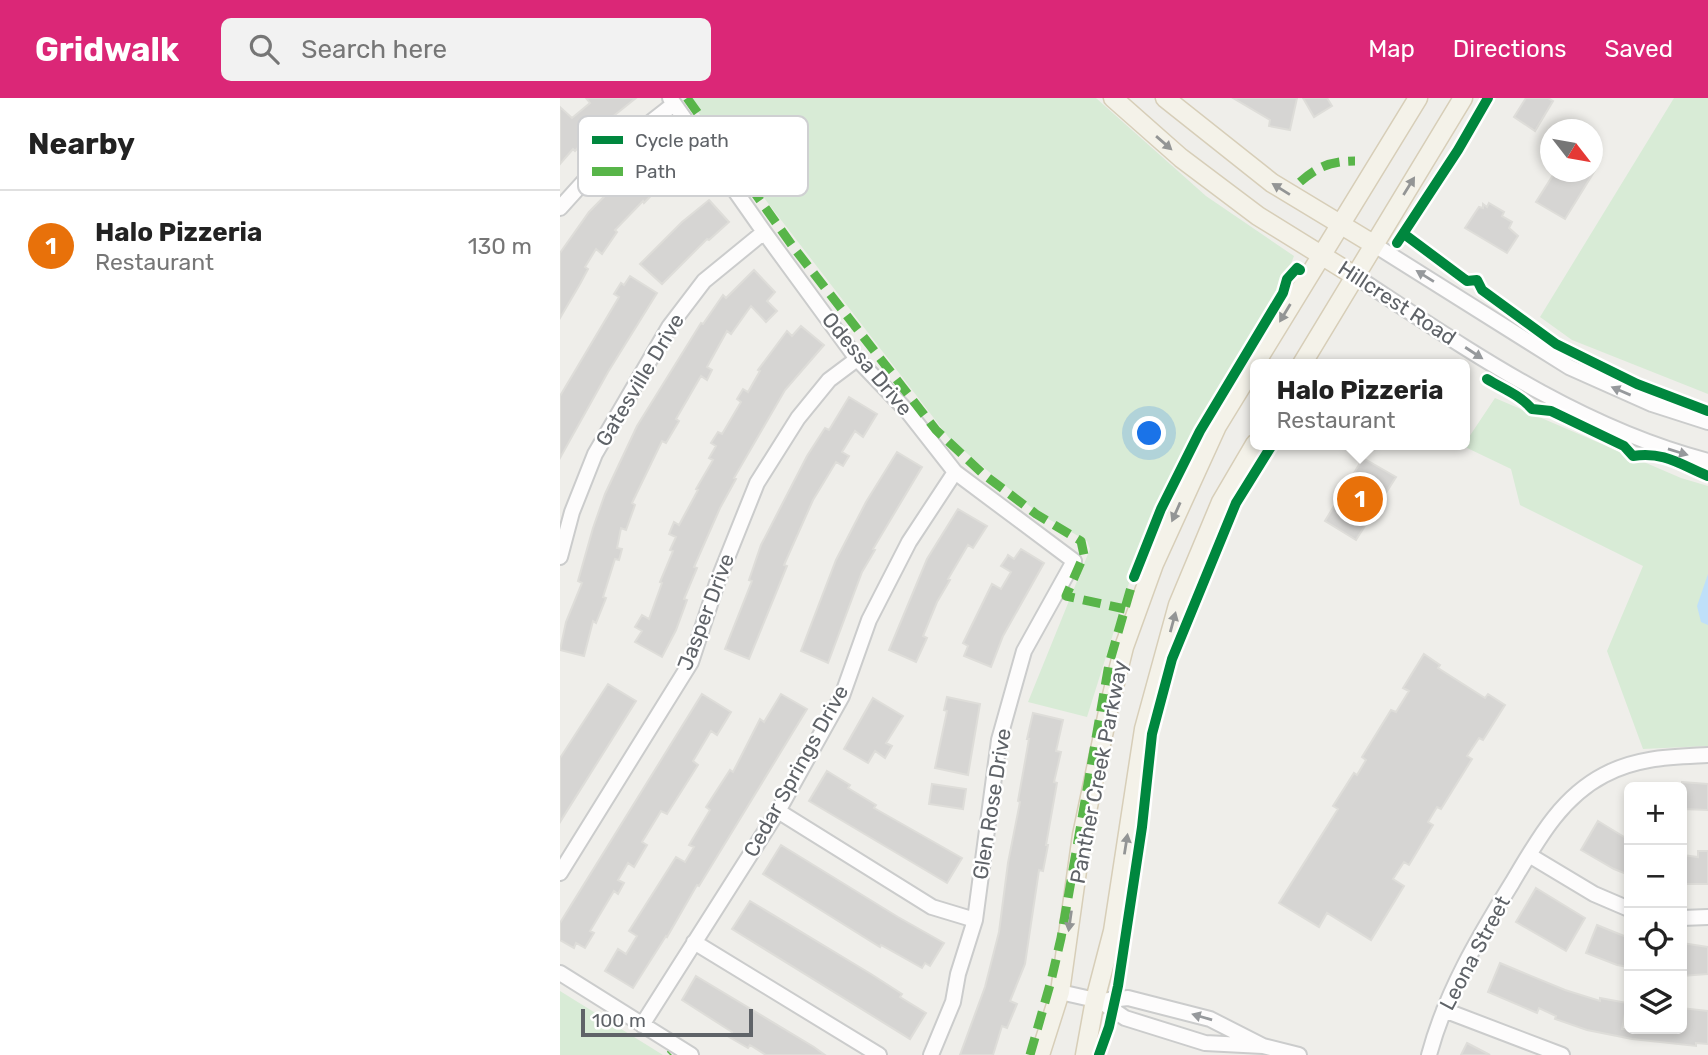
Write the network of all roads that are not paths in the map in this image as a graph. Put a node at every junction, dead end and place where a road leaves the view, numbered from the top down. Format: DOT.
graph roads {
  1 [pos="1113,98"];
  2 [pos="1165,98"];
  3 [pos="1418,98"];
  4 [pos="1463,98"];
  5 [pos="672,101"];
  6 [pos="654,116"];
  7 [pos="683,116"];
  8 [pos="578,188"];
  9 [pos="739,196"];
  10 [pos="560,208"];
  11 [pos="1339,225"];
  12 [pos="764,232"];
  13 [pos="1373,244"];
  14 [pos="1321,255"];
  15 [pos="1355,276"];
  16 [pos="857,359"];
  17 [pos="1258,359"];
  18 [pos="1305,359"];
  19 [pos="1250,372"];
  20 [pos="1708,422"];
  21 [pos="1251,450"];
  22 [pos="1708,461"];
  23 [pos="955,472"];
  24 [pos="560,557"];
  25 [pos="1074,561"];
  26 [pos="1708,755"];
  27 [pos="778,811"];
  28 [pos="1529,855"];
  29 [pos="560,873"];
  30 [pos="1627,908"];
  31 [pos="1687,918"];
  32 [pos="1708,918"];
  33 [pos="975,920"];
  34 [pos="694,942"];
  35 [pos="560,973"];
  36 [pos="1060,992"];
  37 [pos="1097,1001"];
  38 [pos="1444,1010"];
  39 [pos="642,1025"];
  40 [pos="1262,1050"];
  41 [pos="691,1055"];
  42 [pos="879,1055"];
  43 [pos="931,1055"];
  44 [pos="1040,1055"];
  45 [pos="1085,1055"];
  46 [pos="1299,1055"];
  47 [pos="1429,1055"];
  48 [pos="1562,1055"];
  1 -- 14 [label="main road, Hillcrest Road, one-way"];
  11 -- 2 [label="main road, Hillcrest Road, one-way"];
  3 -- 11 [label="main road, Panther Creek Parkway"];
  13 -- 4 [label="main road, one-way"];
  5 -- 6 [label="street"];
  5 -- 7 [label="street, Odessa Drive"];
  8 -- 10 [label="street"];
  9 -- 12 [label="street, Odessa Drive"];
  11 -- 13 [label="main road, Hillcrest Road"];
  11 -- 14 [label="main road, Panther Creek Parkway"];
  12 -- 16 [label="street, Odessa Drive"];
  12 -- 24 [label="street, Gatesville Drive"];
  13 -- 15 [label="main road"];
  20 -- 13 [label="street, Hillcrest Road, one-way"];
  14 -- 15 [label="main road, Hillcrest Road"];
  14 -- 17 [label="main road, Panther Creek Parkway, one-way"];
  15 -- 18 [label="main road"];
  15 -- 22 [label="street, Hillcrest Road, one-way"];
  16 -- 23 [label="street, Odessa Drive"];
  16 -- 29 [label="street, Jasper Drive"];
  19 -- 36 [label="main road, Panther Creek Parkway, one-way"];
  37 -- 21 [label="main road, Panther Creek Parkway, one-way"];
  23 -- 25 [label="street, Odessa Drive"];
  23 -- 27 [label="street, Cedar Springs Drive"];
  25 -- 33 [label="street, Glen Rose Drive"];
  26 -- 28 [label="street, Leona Street"];
  27 -- 33 [label="street"];
  27 -- 34 [label="street, Cedar Springs Drive"];
  28 -- 30 [label="street"];
  28 -- 38 [label="street, Leona Street"];
  31 -- 32 [label="street"];
  33 -- 43 [label="street, Glen Rose Drive"];
  34 -- 39 [label="street, Cedar Springs Drive"];
  34 -- 42 [label="street"];
  35 -- 39 [label="street"];
  36 -- 37 [label="street"];
  36 -- 44 [label="main road, Panther Creek Parkway"];
  37 -- 40 [label="street"];
  40 -- 37 [label="street, one-way"];
  37 -- 45 [label="main road, Panther Creek Parkway"];
  38 -- 47 [label="street, Leona Street"];
  38 -- 48 [label="street"];
  39 -- 41 [label="street"];
  40 -- 46 [label="street"];
}
